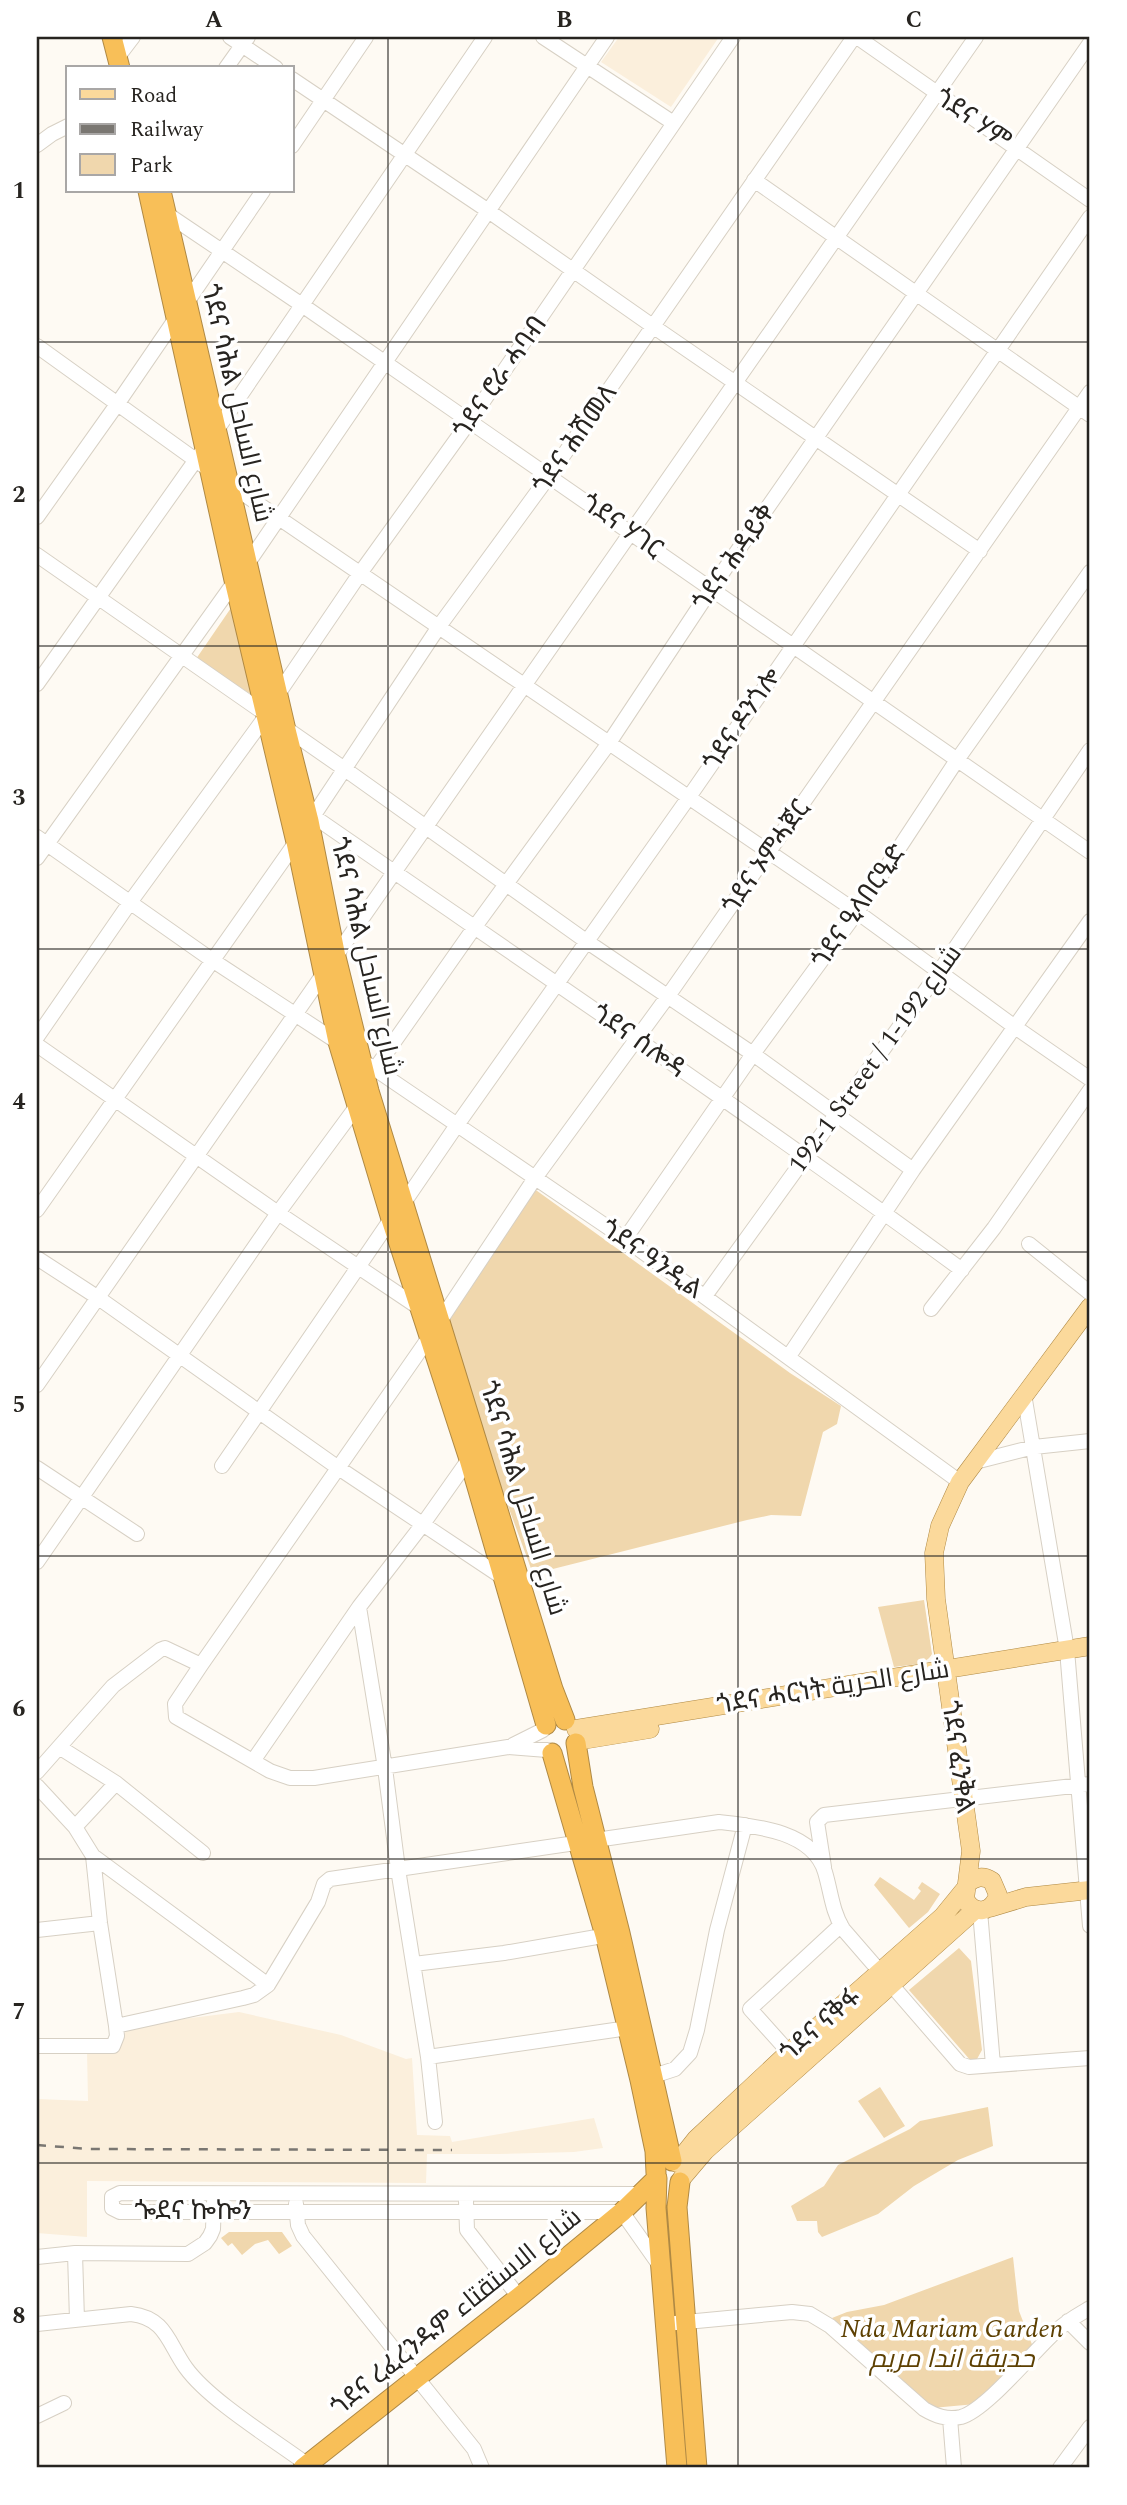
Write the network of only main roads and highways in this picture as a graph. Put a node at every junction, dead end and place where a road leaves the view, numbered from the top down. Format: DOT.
graph roads {
  1 [pos="157,200"];
  2 [pos="180,309"];
  3 [pos="397,1212"];
  4 [pos="1090,1307"];
  5 [pos="435,1328"];
  6 [pos="475,1456"];
  7 [pos="1090,1646"];
  8 [pos="1068,1656"];
  9 [pos="1090,1657"];
  10 [pos="946,1674"];
  11 [pos="544,1727"];
  12 [pos="574,1733"];
  13 [pos="550,1752"];
  14 [pos="588,1841"];
  15 [pos="971,1851"];
  16 [pos="993,1883"];
  17 [pos="966,1887"];
  18 [pos="1089,1890"];
  19 [pos="1026,1897"];
  20 [pos="982,1909"];
  21 [pos="886,1978"];
  22 [pos="671,2172"];
  23 [pos="671,2268"];
  24 [pos="693,2422"];
  25 [pos="673,2424"];
  26 [pos="305,2467"];
  27 [pos="677,2468"];
  28 [pos="696,2468"];
  1 -- 2 [label="highway, ጎደና ሳሕል شارع الساحل"];
  2 -- 3 [label="highway, ጎደና ሳሕል شارع الساحل"];
  2 -- 3 [label="highway, ጎደና ሳሕል شارع الساحل"];
  3 -- 5 [label="highway, ጎደና ሳሕል شارع الساحل"];
  3 -- 5 [label="highway, ጎደና ሳሕል شارع الساحل"];
  4 -- 10 [label="main road, ጎደና ፈንቅል"];
  5 -- 6 [label="highway, ጎደና ሳሕል شارع الساحل"];
  6 -- 11 [label="highway, ጎደና ሳሕል شارع الساحل"];
  6 -- 12 [label="highway, ጎደና ሳሕል شارع الساحل"];
  7 -- 8 [label="main road, ጎደና ሓርነት شارع الحرية"];
  8 -- 9 [label="main road, ጎደና ሓርነት شارع الحرية"];
  8 -- 10 [label="main road, ጎደና ሓርነት شارع الحرية"];
  10 -- 12 [label="main road, ጎደና ሓርነት شارع الحرية"];
  10 -- 15 [label="main road, ጎደና ፈንቅል"];
  11 -- 12 [label="highway"];
  11 -- 13 [label="highway"];
  12 -- 13 [label="highway"];
  12 -- 14 [label="highway, ጎደና ሳሕል شارع الساحل"];
  13 -- 14 [label="highway"];
  14 -- 22 [label="highway"];
  15 -- 16 [label="main road, ጎደና ፈንቅል"];
  15 -- 17 [label="main road, ጎደና ፈንቅል"];
  16 -- 17 [label="main road"];
  16 -- 19 [label="main road, ጎደና ናቅፋ"];
  16 -- 20 [label="main road"];
  17 -- 20 [label="main road"];
  17 -- 21 [label="main road, ጎደና ናቅፋ"];
  18 -- 19 [label="main road, ጎደና ናቅፋ"];
  19 -- 20 [label="main road, ጎደና ናቅፋ"];
  20 -- 21 [label="main road, ጎደና ናቅፋ"];
  21 -- 22 [label="main road, ጎደና ናቅፋ"];
  22 -- 23 [label="highway"];
  22 -- 26 [label="highway, ጎደና ረፈረንዱም شارع الاستقتاء"];
  23 -- 24 [label="highway"];
  23 -- 25 [label="highway"];
  24 -- 25 [label="highway"];
  24 -- 28 [label="highway"];
  25 -- 27 [label="highway"];
}
